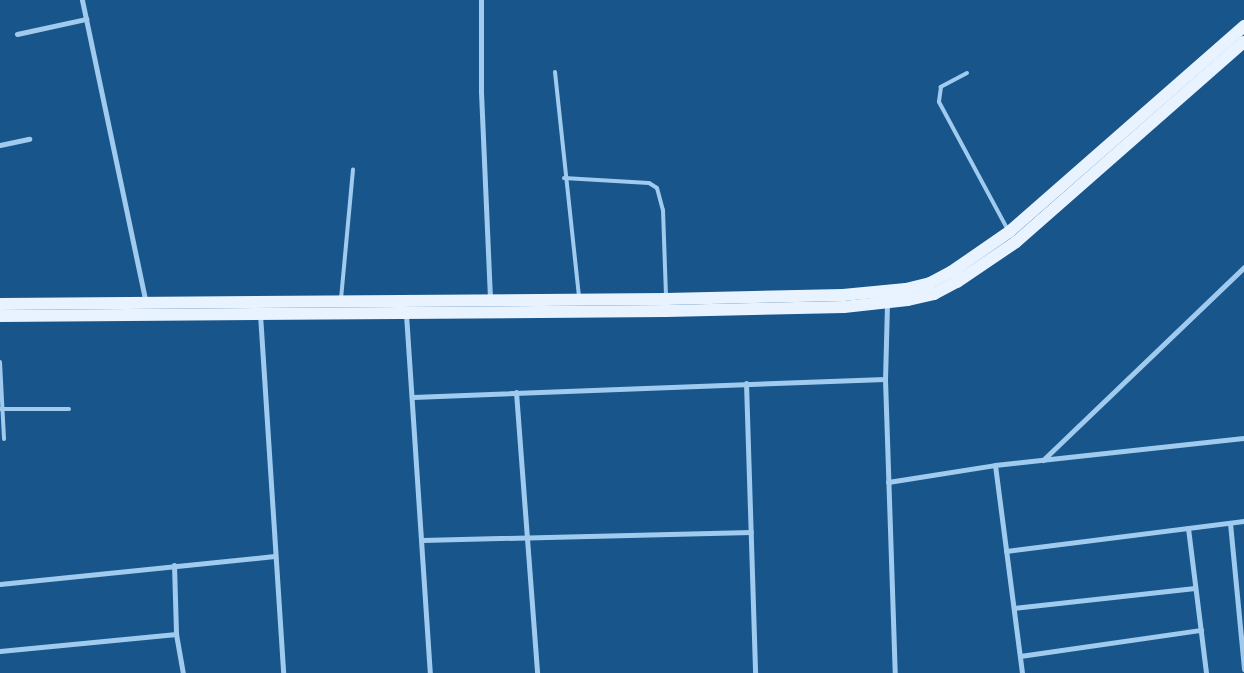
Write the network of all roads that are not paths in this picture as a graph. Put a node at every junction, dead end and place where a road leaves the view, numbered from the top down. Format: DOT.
graph roads {
  1 [pos="82,0"];
  2 [pos="481,0"];
  3 [pos="86,19"];
  4 [pos="1244,26"];
  5 [pos="17,34"];
  6 [pos="1244,42"];
  7 [pos="555,72"];
  8 [pos="967,73"];
  9 [pos="29,139"];
  10 [pos="0,145"];
  11 [pos="353,170"];
  12 [pos="564,178"];
  13 [pos="1009,232"];
  14 [pos="1244,267"];
  15 [pos="887,298"];
  16 [pos="490,300"];
  17 [pos="580,300"];
  18 [pos="341,302"];
  19 [pos="146,303"];
  20 [pos="0,304"];
  21 [pos="666,305"];
  22 [pos="405,307"];
  23 [pos="259,308"];
  24 [pos="0,316"];
  25 [pos="0,362"];
  26 [pos="885,379"];
  27 [pos="746,383"];
  28 [pos="516,392"];
  29 [pos="413,397"];
  30 [pos="0,409"];
  31 [pos="69,409"];
  32 [pos="1244,438"];
  33 [pos="4,440"];
  34 [pos="1043,460"];
  35 [pos="994,465"];
  36 [pos="888,482"];
  37 [pos="1244,521"];
  38 [pos="1230,523"];
  39 [pos="1188,528"];
  40 [pos="751,532"];
  41 [pos="527,539"];
  42 [pos="422,540"];
  43 [pos="1006,551"];
  44 [pos="275,556"];
  45 [pos="174,564"];
  46 [pos="0,584"];
  47 [pos="1195,588"];
  48 [pos="1014,608"];
  49 [pos="1200,630"];
  50 [pos="176,634"];
  51 [pos="0,651"];
  52 [pos="1020,656"];
  53 [pos="1244,669"];
  54 [pos="183,673"];
  55 [pos="283,673"];
  56 [pos="430,673"];
  57 [pos="537,673"];
  58 [pos="755,673"];
  59 [pos="895,673"];
  60 [pos="1022,673"];
  61 [pos="1206,673"];
  1 -- 3 [label="street"];
  2 -- 16 [label="street"];
  3 -- 5 [label="street"];
  3 -- 19 [label="street"];
  4 -- 13 [label="main road"];
  6 -- 15 [label="main road"];
  7 -- 12 [label="lane"];
  8 -- 13 [label="lane"];
  9 -- 10 [label="street"];
  11 -- 18 [label="lane"];
  12 -- 17 [label="lane"];
  12 -- 21 [label="lane"];
  13 -- 15 [label="main road"];
  14 -- 34 [label="street"];
  15 -- 21 [label="main road"];
  15 -- 26 [label="street"];
  16 -- 17 [label="main road"];
  16 -- 22 [label="main road"];
  17 -- 21 [label="main road"];
  18 -- 22 [label="main road"];
  18 -- 23 [label="main road"];
  19 -- 20 [label="main road"];
  19 -- 23 [label="main road"];
  21 -- 22 [label="main road"];
  22 -- 23 [label="main road"];
  22 -- 29 [label="street"];
  23 -- 24 [label="main road"];
  23 -- 44 [label="street"];
  25 -- 30 [label="lane"];
  26 -- 27 [label="street"];
  26 -- 36 [label="street"];
  27 -- 28 [label="street"];
  27 -- 40 [label="street"];
  28 -- 29 [label="street"];
  28 -- 41 [label="street"];
  29 -- 42 [label="street"];
  30 -- 31 [label="lane"];
  30 -- 33 [label="lane"];
  32 -- 34 [label="street"];
  34 -- 35 [label="street"];
  35 -- 36 [label="street"];
  35 -- 43 [label="street"];
  36 -- 59 [label="street"];
  37 -- 38 [label="street"];
  38 -- 39 [label="street"];
  38 -- 53 [label="street"];
  39 -- 43 [label="street"];
  39 -- 47 [label="street"];
  40 -- 41 [label="street"];
  40 -- 58 [label="street"];
  41 -- 42 [label="street"];
  41 -- 57 [label="street"];
  42 -- 56 [label="street"];
  43 -- 48 [label="street"];
  44 -- 45 [label="street"];
  44 -- 55 [label="street"];
  45 -- 46 [label="street"];
  45 -- 50 [label="street"];
  47 -- 48 [label="street"];
  47 -- 49 [label="street"];
  48 -- 52 [label="street"];
  49 -- 52 [label="street"];
  49 -- 61 [label="street"];
  50 -- 51 [label="street"];
  50 -- 54 [label="street"];
  52 -- 60 [label="street"];
}
